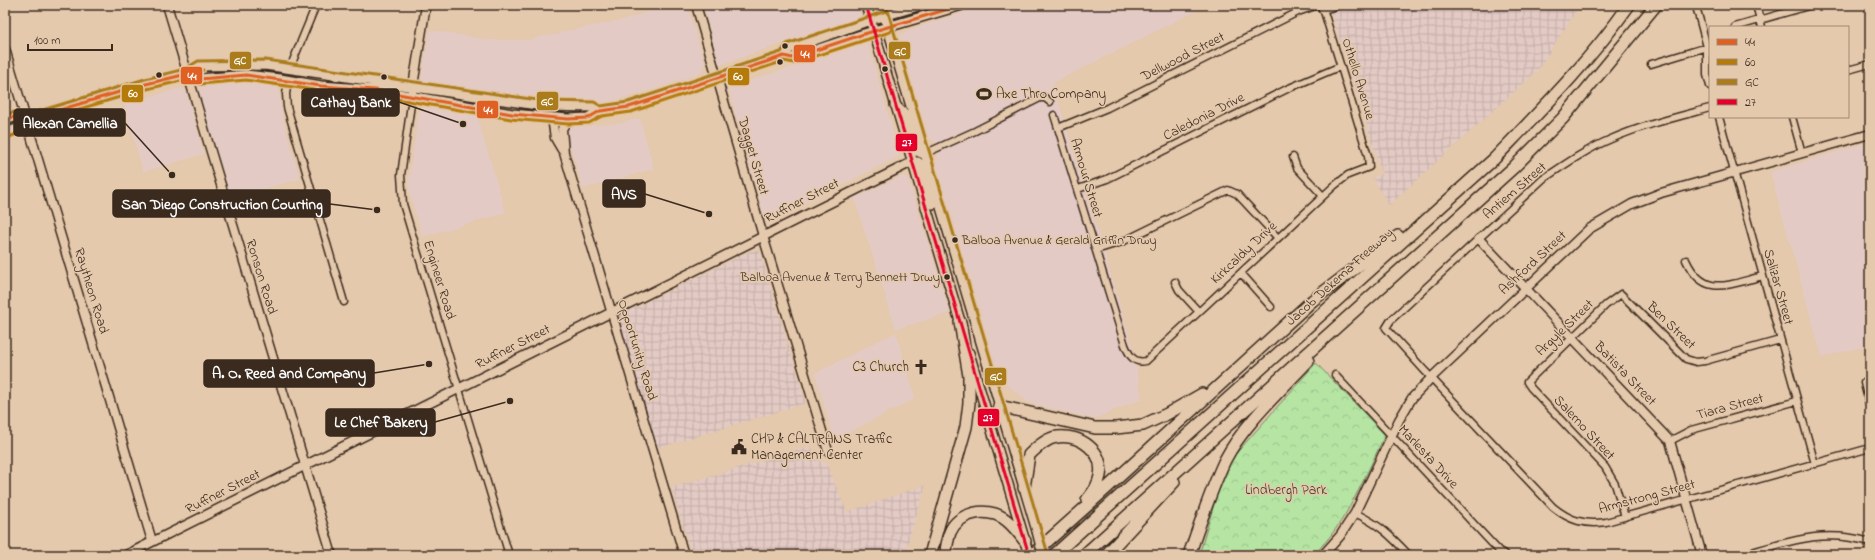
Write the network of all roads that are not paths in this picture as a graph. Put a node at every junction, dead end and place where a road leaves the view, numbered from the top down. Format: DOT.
graph roads {
  1 [pos="167,5"];
  2 [pos="316,5"];
  3 [pos="426,5"];
  4 [pos="696,5"];
  5 [pos="866,5"];
  6 [pos="881,5"];
  7 [pos="921,5"];
  8 [pos="962,5"];
  9 [pos="1336,5"];
  10 [pos="1629,5"];
  11 [pos="1656,5"];
  12 [pos="1756,5"];
  13 [pos="1812,5"];
  14 [pos="1321,6"];
  15 [pos="1697,10"];
  16 [pos="884,16"];
  17 [pos="1759,19"];
  18 [pos="870,20"];
  19 [pos="1738,26"];
  20 [pos="1762,26"];
  21 [pos="888,27"];
  22 [pos="873,31"];
  23 [pos="1707,48"];
  24 [pos="5,49"];
  25 [pos="784,56"];
  26 [pos="1651,64"];
  27 [pos="1870,64"];
  28 [pos="1341,66"];
  29 [pos="290,68"];
  30 [pos="1849,70"];
  31 [pos="187,74"];
  32 [pos="246,75"];
  33 [pos="334,75"];
  34 [pos="717,78"];
  35 [pos="288,81"];
  36 [pos="1709,82"];
  37 [pos="413,87"];
  38 [pos="412,97"];
  39 [pos="1050,102"];
  40 [pos="894,104"];
  41 [pos="1709,108"];
  42 [pos="596,109"];
  43 [pos="1054,115"];
  44 [pos="552,118"];
  45 [pos="1719,118"];
  46 [pos="1792,118"];
  47 [pos="568,119"];
  48 [pos="5,120"];
  49 [pos="26,120"];
  50 [pos="1058,128"];
  51 [pos="5,133"];
  52 [pos="1870,134"];
  53 [pos="564,153"];
  54 [pos="1802,153"];
  55 [pos="924,154"];
  56 [pos="1293,158"];
  57 [pos="1370,161"];
  58 [pos="912,162"];
  59 [pos="1734,172"];
  60 [pos="1078,189"];
  61 [pos="1323,196"];
  62 [pos="1454,196"];
  63 [pos="763,236"];
  64 [pos="1278,238"];
  65 [pos="1479,239"];
  66 [pos="950,244"];
  67 [pos="1096,250"];
  68 [pos="1686,260"];
  69 [pos="1241,273"];
  70 [pos="1763,276"];
  71 [pos="1175,282"];
  72 [pos="1526,288"];
  73 [pos="1621,294"];
  74 [pos="344,302"];
  75 [pos="1271,307"];
  76 [pos="612,312"];
  77 [pos="1199,312"];
  78 [pos="1347,317"];
  79 [pos="960,322"];
  80 [pos="1386,328"];
  81 [pos="1573,338"];
  82 [pos="1780,340"];
  83 [pos="1135,360"];
  84 [pos="1335,375"];
  85 [pos="1431,378"];
  86 [pos="1870,380"];
  87 [pos="1221,382"];
  88 [pos="1527,382"];
  89 [pos="459,389"];
  90 [pos="1798,401"];
  91 [pos="999,406"];
  92 [pos="1870,408"];
  93 [pos="1226,427"];
  94 [pos="1392,436"];
  95 [pos="1670,441"];
  96 [pos="1870,448"];
  97 [pos="828,451"];
  98 [pos="1815,464"];
  99 [pos="304,466"];
  100 [pos="1024,488"];
  101 [pos="1688,499"];
  102 [pos="1355,513"];
  103 [pos="1625,517"];
  104 [pos="1067,524"];
  105 [pos="152,541"];
  106 [pos="1025,541"];
  107 [pos="1870,542"];
  108 [pos="126,555"];
  109 [pos="332,555"];
  110 [pos="509,555"];
  111 [pos="684,555"];
  112 [pos="930,555"];
  113 [pos="947,555"];
  114 [pos="1030,555"];
  115 [pos="1043,555"];
  116 [pos="1054,555"];
  117 [pos="1084,555"];
  118 [pos="1106,555"];
  119 [pos="1189,555"];
  120 [pos="1323,555"];
  121 [pos="1409,555"];
  122 [pos="1506,555"];
  123 [pos="1702,555"];
  124 [pos="1742,555"];
  1 -- 31 [label="street, Ronson Road"];
  2 -- 29 [label="street"];
  3 -- 37 [label="street, Engineer Road"];
  4 -- 34 [label="street, Dagget Street"];
  5 -- 18 [label="main road"];
  6 -- 16 [label="main road"];
  7 -- 16 [label="main road"];
  8 -- 21 [label="main road"];
  9 -- 14 [label="street"];
  10 -- 62 [label="highway, Jacob Dekema Freeway"];
  11 -- 78 [label="highway"];
  12 -- 17 [label="street"];
  13 -- 17 [label="street"];
  14 -- 28 [label="street, Othello Avenue"];
  14 -- 50 [label="street, Dellwood Street"];
  15 -- 23 [label="street"];
  16 -- 18 [label="main road"];
  16 -- 21 [label="main road"];
  17 -- 19 [label="street"];
  17 -- 20 [label="street"];
  18 -- 22 [label="main road"];
  18 -- 25 [label="main road"];
  21 -- 22 [label="main road"];
  21 -- 55 [label="main road"];
  22 -- 25 [label="main road"];
  22 -- 40 [label="main road"];
  23 -- 26 [label="street"];
  23 -- 36 [label="street"];
  24 -- 49 [label="street, Raytheon Road"];
  25 -- 34 [label="main road"];
  27 -- 30 [label="street"];
  28 -- 57 [label="street, Othello Avenue"];
  28 -- 60 [label="street, Caledonia Drive"];
  29 -- 31 [label="main road"];
  29 -- 32 [label="main road"];
  29 -- 33 [label="main road"];
  31 -- 32 [label="main road"];
  31 -- 49 [label="main road"];
  31 -- 99 [label="street, Ronson Road"];
  32 -- 35 [label="main road"];
  33 -- 35 [label="main road"];
  33 -- 37 [label="main road"];
  34 -- 42 [label="main road"];
  34 -- 63 [label="street, Dagget Street"];
  35 -- 38 [label="main road"];
  35 -- 74 [label="street"];
  37 -- 38 [label="street, Engineer Road"];
  37 -- 42 [label="main road"];
  38 -- 44 [label="main road"];
  38 -- 89 [label="street, Engineer Road"];
  39 -- 55 [label="street"];
  40 -- 55 [label="main road"];
  40 -- 58 [label="main road"];
  41 -- 65 [label="street, Antiem Street"];
  42 -- 44 [label="main road"];
  42 -- 47 [label="main road"];
  43 -- 50 [label="street, Armour Street"];
  44 -- 47 [label="main road"];
  44 -- 53 [label="street"];
  45 -- 59 [label="street, Salizar Street"];
  46 -- 54 [label="street"];
  47 -- 53 [label="street"];
  48 -- 49 [label="main road"];
  49 -- 51 [label="main road"];
  49 -- 105 [label="street, Raytheon Road"];
  50 -- 60 [label="street, Armour Street"];
  52 -- 54 [label="street, Ashford Street"];
  53 -- 76 [label="street, Opportunity Road"];
  54 -- 59 [label="street, Ashford Street"];
  55 -- 66 [label="main road"];
  56 -- 61 [label="street"];
  57 -- 61 [label="street, Kirkcaldy Drive"];
  58 -- 63 [label="street, Ruffner Street"];
  58 -- 66 [label="main road"];
  58 -- 79 [label="main road"];
  59 -- 70 [label="street, Salizar Street"];
  59 -- 72 [label="street, Ashford Street"];
  60 -- 67 [label="street, Armour Street"];
  61 -- 64 [label="street, Kirkcaldy Drive"];
  62 -- 87 [label="highway"];
  62 -- 116 [label="highway, Jacob Dekema Freeway"];
  63 -- 76 [label="street, Ruffner Street"];
  63 -- 97 [label="street, Dagget Street"];
  64 -- 67 [label="street"];
  64 -- 69 [label="street, Kirkcaldy Drive"];
  65 -- 72 [label="street, Batista Street"];
  65 -- 80 [label="street, Antiem Street"];
  66 -- 91 [label="main road"];
  67 -- 83 [label="street, Armour Street"];
  68 -- 70 [label="street"];
  69 -- 75 [label="street"];
  69 -- 77 [label="street, Kirkcaldy Drive"];
  70 -- 82 [label="street, Salizar Street"];
  71 -- 77 [label="street"];
  72 -- 81 [label="street, Batista Street"];
  72 -- 85 [label="street, Ashford Street"];
  73 -- 81 [label="street, Argyle Street"];
  73 -- 82 [label="street, Ben Street"];
  76 -- 89 [label="street, Ruffner Street"];
  76 -- 111 [label="street, Opportunity Road"];
  77 -- 83 [label="street, Kirkcaldy Drive"];
  78 -- 93 [label="highway"];
  78 -- 119 [label="highway"];
  79 -- 106 [label="main road"];
  79 -- 112 [label="highway"];
  80 -- 85 [label="street, Armstrong Street"];
  81 -- 88 [label="street, Argyle Street"];
  81 -- 95 [label="street, Batista Street"];
  82 -- 90 [label="street, Salizar Street"];
  84 -- 94 [label="street, Marlesta Drive"];
  85 -- 94 [label="street, Ashford Street"];
  85 -- 103 [label="street, Armstrong Street"];
  86 -- 92 [label="street"];
  87 -- 91 [label="highway"];
  87 -- 104 [label="highway"];
  88 -- 103 [label="street, Salerno Street"];
  89 -- 99 [label="street, Ruffner Street"];
  89 -- 110 [label="street, Engineer Road"];
  90 -- 95 [label="street, Tiara Street"];
  90 -- 98 [label="street, Salizar Street"];
  91 -- 100 [label="main road"];
  93 -- 117 [label="highway"];
  93 -- 118 [label="highway"];
  94 -- 102 [label="street, Ashford Street"];
  94 -- 122 [label="street, Marlesta Drive"];
  95 -- 101 [label="street, Batista Street"];
  96 -- 98 [label="street, Armstrong Street"];
  98 -- 101 [label="street, Armstrong Street"];
  99 -- 105 [label="street, Ruffner Street"];
  99 -- 109 [label="street, Ronson Road"];
  100 -- 104 [label="highway"];
  100 -- 115 [label="main road, bridge"];
  101 -- 103 [label="street, Armstrong Street"];
  101 -- 123 [label="street, Batista Street"];
  102 -- 120 [label="street, Ashford Street"];
  102 -- 121 [label="street"];
  104 -- 114 [label="highway"];
  105 -- 108 [label="street, Ruffner Street"];
  106 -- 113 [label="highway"];
  106 -- 114 [label="main road"];
  107 -- 124 [label="street"];
}
